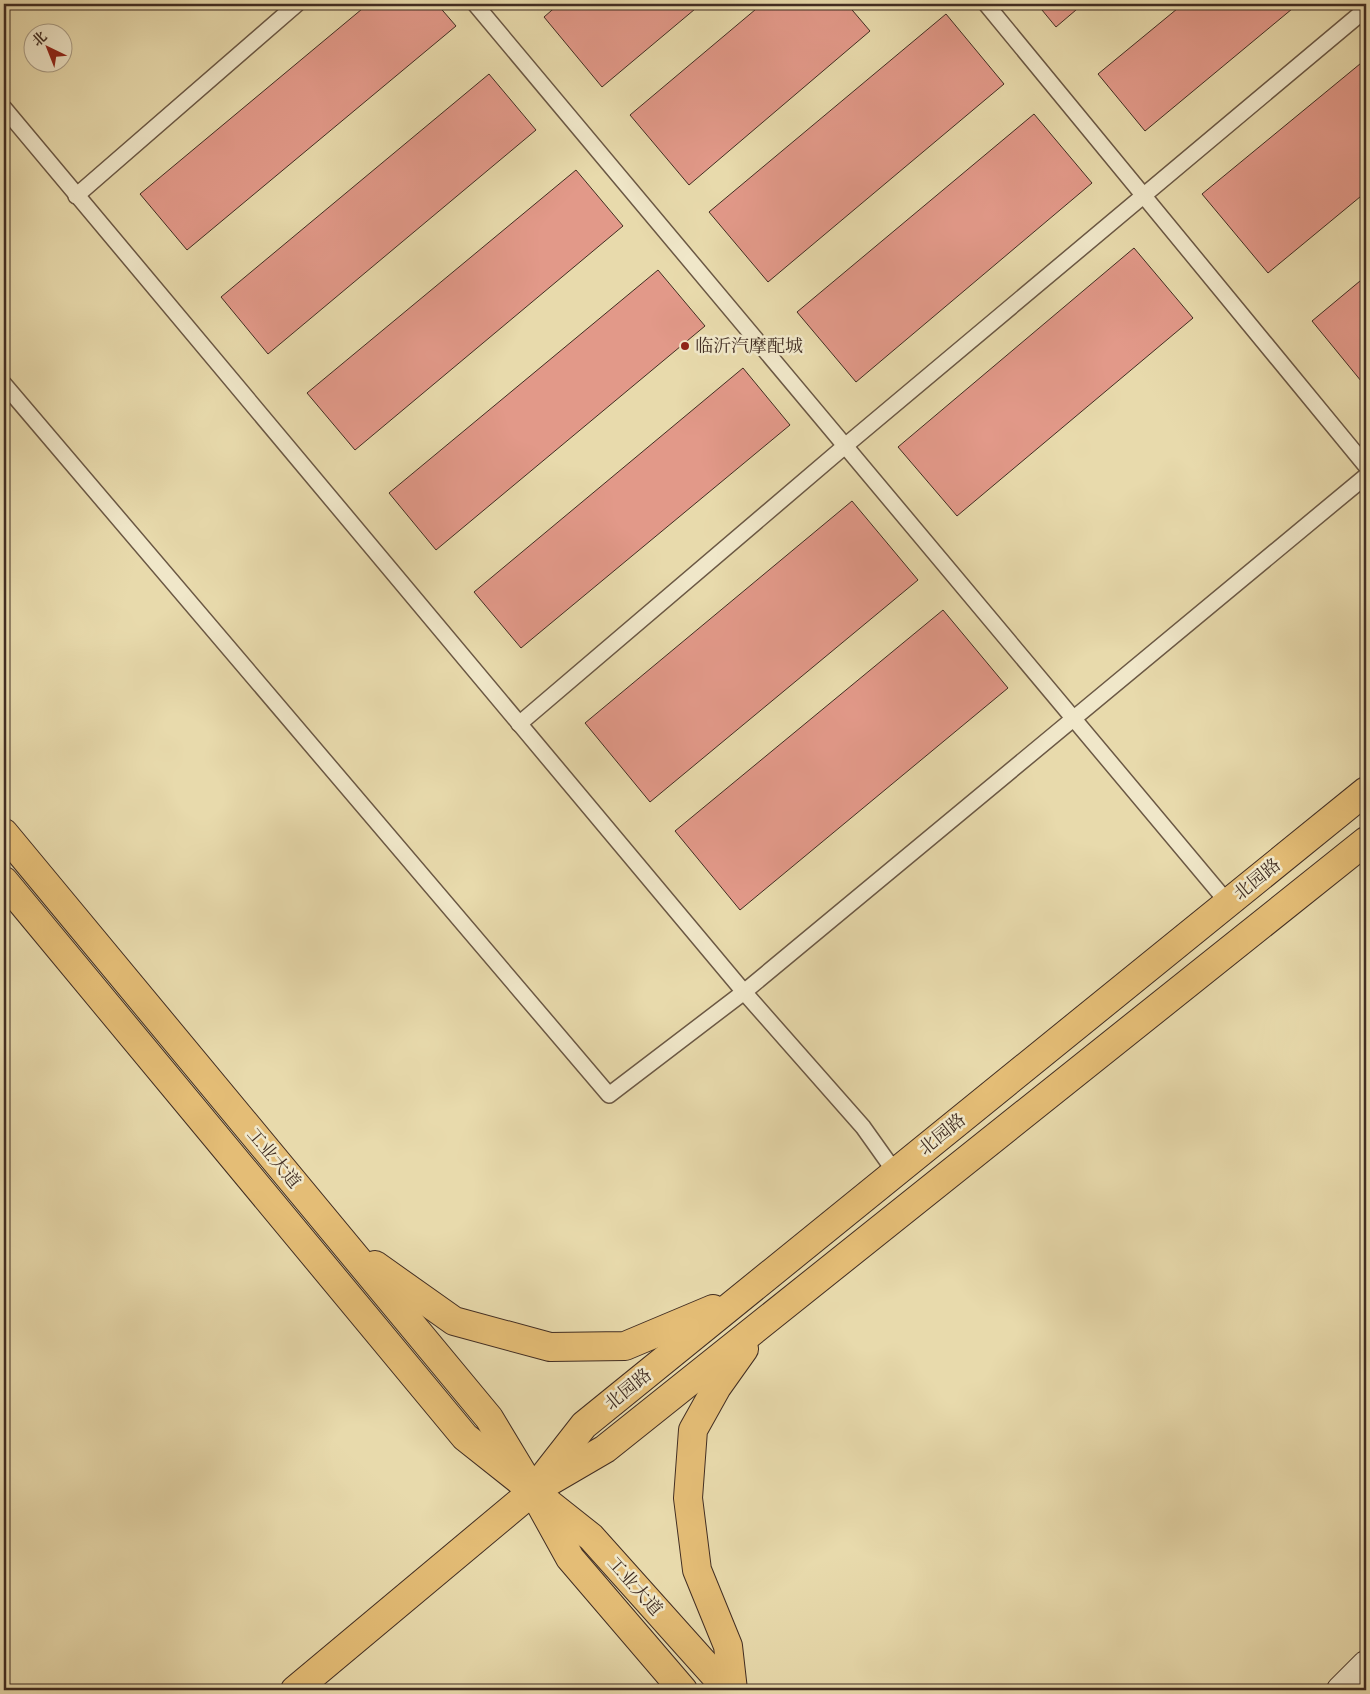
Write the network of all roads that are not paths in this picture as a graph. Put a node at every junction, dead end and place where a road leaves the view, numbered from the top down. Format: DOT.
graph roads {
  1 [pos="297,4"];
  2 [pos="475,4"];
  3 [pos="986,4"];
  4 [pos="1366,9"];
  5 [pos="4,108"];
  6 [pos="76,196"];
  7 [pos="1145,196"];
  8 [pos="4,384"];
  9 [pos="845,446"];
  10 [pos="1366,466"];
  11 [pos="1366,476"];
  12 [pos="1074,719"];
  13 [pos="520,724"];
  14 [pos="1366,791"];
  15 [pos="4,833"];
  16 [pos="1366,841"];
  17 [pos="4,881"];
  18 [pos="1228,902"];
  19 [pos="744,992"];
  20 [pos="895,1172"];
  21 [pos="344,1243"];
  22 [pos="744,1295"];
  23 [pos="761,1324"];
  24 [pos="533,1491"];
  25 [pos="1366,1665"];
  26 [pos="295,1690"];
  27 [pos="683,1690"];
  28 [pos="728,1690"];
  29 [pos="733,1690"];
  30 [pos="1341,1690"];
  1 -- 6 [label="lane"];
  2 -- 9 [label="lane"];
  3 -- 7 [label="lane"];
  4 -- 7 [label="lane"];
  5 -- 6 [label="lane"];
  6 -- 13 [label="lane"];
  7 -- 9 [label="lane"];
  7 -- 10 [label="lane"];
  8 -- 19 [label="lane"];
  9 -- 12 [label="lane"];
  9 -- 13 [label="lane"];
  11 -- 12 [label="lane"];
  12 -- 18 [label="lane"];
  12 -- 19 [label="lane"];
  13 -- 19 [label="lane"];
  14 -- 18 [label="main road, 北园路"];
  15 -- 21 [label="main road, 工业大道"];
  16 -- 23 [label="main road, 北园路"];
  17 -- 24 [label="main road, 工业大道"];
  18 -- 20 [label="main road, 北园路"];
  19 -- 20 [label="lane"];
  20 -- 22 [label="main road, 北园路"];
  21 -- 22 [label="main road"];
  21 -- 24 [label="main road, 工业大道"];
  22 -- 24 [label="main road, 北园路"];
  23 -- 24 [label="main road, 北园路"];
  23 -- 29 [label="main road"];
  24 -- 26 [label="main road, 北园路"];
  24 -- 27 [label="main road, 工业大道"];
  24 -- 28 [label="main road, 工业大道"];
  25 -- 30 [label="main road"];
}
